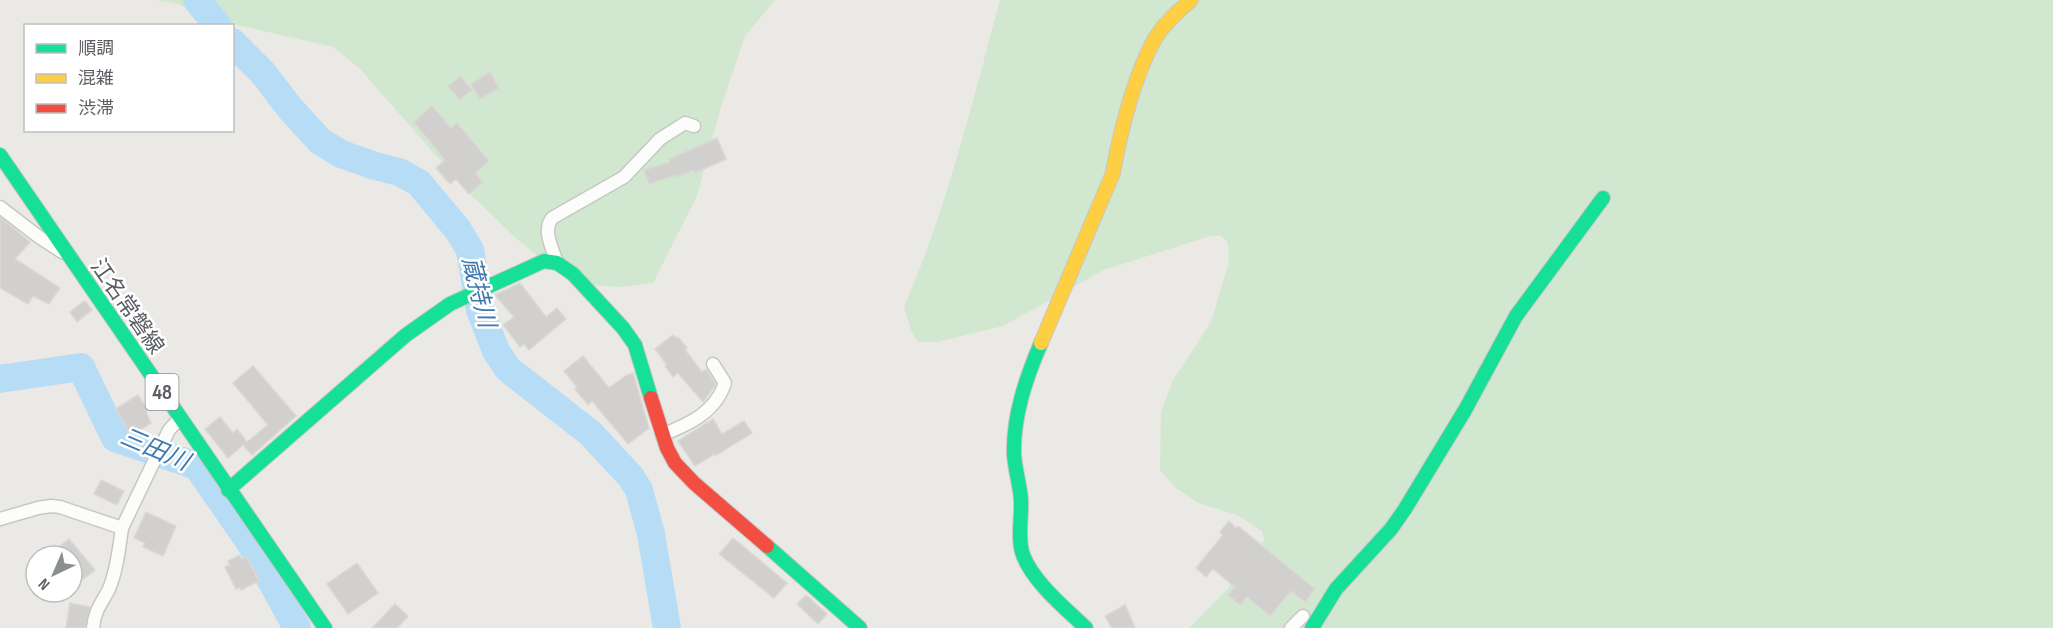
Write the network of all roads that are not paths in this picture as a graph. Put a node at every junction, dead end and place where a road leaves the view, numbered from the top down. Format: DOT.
graph roads {
  1 [pos="1191,0"];
  2 [pos="694,126"];
  3 [pos="0,155"];
  4 [pos="1603,198"];
  5 [pos="0,207"];
  6 [pos="68,256"];
  7 [pos="557,263"];
  8 [pos="713,364"];
  9 [pos="180,418"];
  10 [pos="662,435"];
  11 [pos="228,490"];
  12 [pos="0,519"];
  13 [pos="122,528"];
  14 [pos="1303,616"];
  15 [pos="93,628"];
  16 [pos="325,628"];
  17 [pos="860,628"];
  18 [pos="1086,628"];
  19 [pos="1291,628"];
  20 [pos="1312,628"];
  1 -- 18 [label="street"];
  2 -- 7 [label="street"];
  3 -- 6 [label="street, 江名常磐線 / 48"];
  4 -- 20 [label="street"];
  5 -- 6 [label="street"];
  6 -- 9 [label="street, 江名常磐線 / 48"];
  7 -- 10 [label="street"];
  7 -- 11 [label="street"];
  8 -- 10 [label="street"];
  9 -- 11 [label="street, 江名常磐線 / 48"];
  9 -- 13 [label="street"];
  10 -- 17 [label="street"];
  11 -- 16 [label="street, 江名常磐線 / 48"];
  12 -- 13 [label="street"];
  13 -- 15 [label="street"];
  14 -- 19 [label="street"];
}
